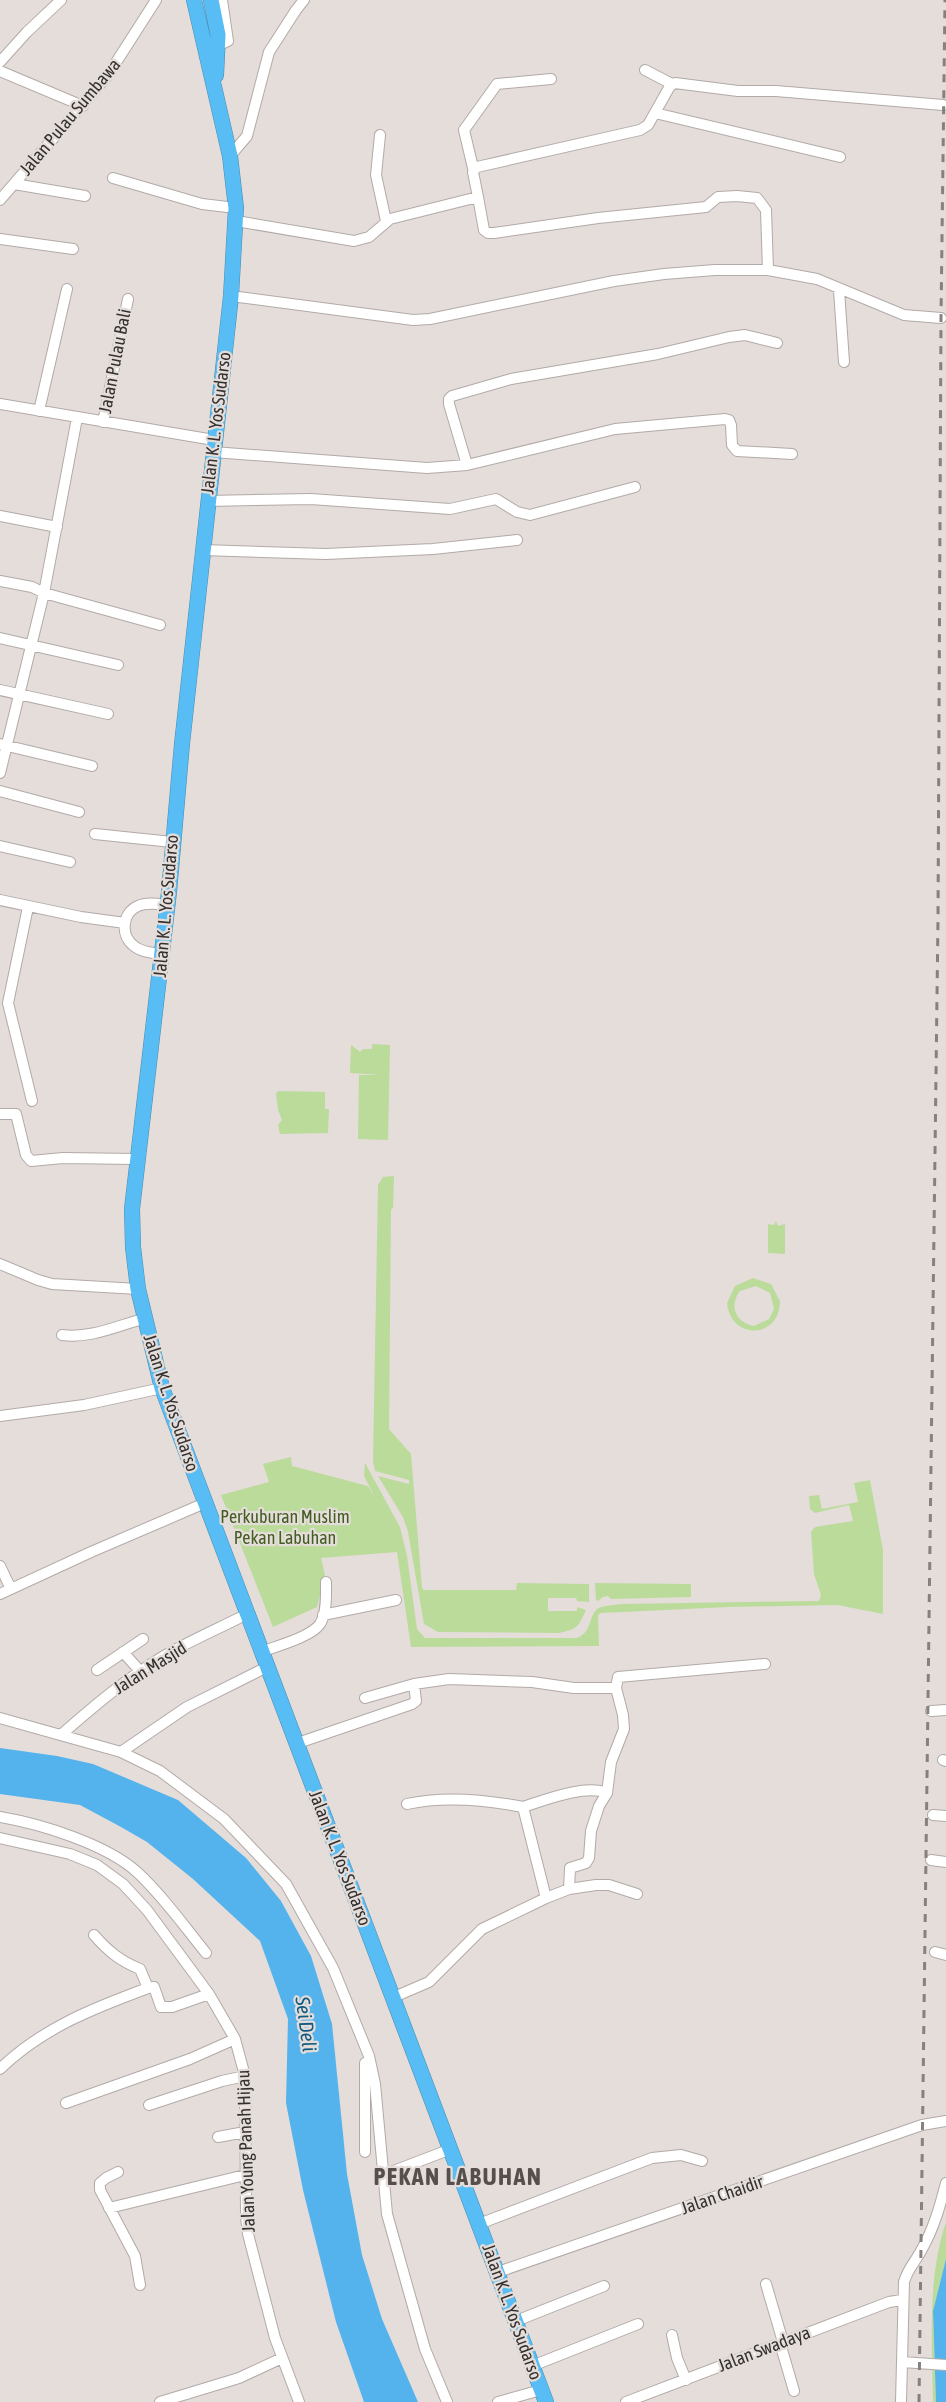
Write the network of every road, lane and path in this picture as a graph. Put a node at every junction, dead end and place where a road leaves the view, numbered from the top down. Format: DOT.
graph roads {
  1 [pos="62,0"];
  2 [pos="156,0"];
  3 [pos="194,0"];
  4 [pos="211,0"];
  5 [pos="222,0"];
  6 [pos="304,0"];
  7 [pos="217,46"];
  8 [pos="0,62"];
  9 [pos="645,70"];
  10 [pos="0,71"];
  11 [pos="551,79"];
  12 [pos="672,84"];
  13 [pos="215,87"];
  14 [pos="944,105"];
  15 [pos="83,106"];
  16 [pos="655,113"];
  17 [pos="380,135"];
  18 [pos="230,156"];
  19 [pos="840,157"];
  20 [pos="473,168"];
  21 [pos="113,178"];
  22 [pos="14,184"];
  23 [pos="85,196"];
  24 [pos="478,197"];
  25 [pos="0,200"];
  26 [pos="236,210"];
  27 [pos="386,221"];
  28 [pos="0,239"];
  29 [pos="73,249"];
  30 [pos="768,270"];
  31 [pos="67,290"];
  32 [pos="839,290"];
  33 [pos="231,296"];
  34 [pos="128,299"];
  35 [pos="940,318"];
  36 [pos="777,343"];
  37 [pos="844,362"];
  38 [pos="0,404"];
  39 [pos="39,411"];
  40 [pos="77,418"];
  41 [pos="103,422"];
  42 [pos="214,446"];
  43 [pos="792,454"];
  44 [pos="467,465"];
  45 [pos="635,487"];
  46 [pos="207,501"];
  47 [pos="0,516"];
  48 [pos="57,527"];
  49 [pos="517,540"];
  50 [pos="202,550"];
  51 [pos="0,581"];
  52 [pos="44,593"];
  53 [pos="159,625"];
  54 [pos="0,638"];
  55 [pos="31,646"];
  56 [pos="118,665"];
  57 [pos="0,690"];
  58 [pos="18,694"];
  59 [pos="108,714"];
  60 [pos="3,744"];
  61 [pos="92,766"];
  62 [pos="0,773"];
  63 [pos="0,791"];
  64 [pos="79,812"];
  65 [pos="95,834"];
  66 [pos="172,842"];
  67 [pos="0,846"];
  68 [pos="70,862"];
  69 [pos="0,900"];
  70 [pos="167,905"];
  71 [pos="28,907"];
  72 [pos="125,923"];
  73 [pos="161,954"];
  74 [pos="4,1015"];
  75 [pos="32,1101"];
  76 [pos="0,1114"];
  77 [pos="136,1159"];
  78 [pos="0,1264"];
  79 [pos="138,1289"];
  80 [pos="143,1319"];
  81 [pos="62,1335"];
  82 [pos="162,1388"];
  83 [pos="0,1416"];
  84 [pos="205,1503"];
  85 [pos="0,1566"];
  86 [pos="326,1582"];
  87 [pos="11,1589"];
  88 [pos="0,1594"];
  89 [pos="396,1600"];
  90 [pos="247,1614"];
  91 [pos="323,1615"];
  92 [pos="143,1639"];
  93 [pos="123,1652"];
  94 [pos="261,1652"];
  95 [pos="765,1664"];
  96 [pos="267,1667"];
  97 [pos="98,1670"];
  98 [pos="140,1671"];
  99 [pos="414,1684"];
  100 [pos="616,1688"];
  101 [pos="365,1698"];
  102 [pos="946,1710"];
  103 [pos="931,1711"];
  104 [pos="0,1718"];
  105 [pos="62,1734"];
  106 [pos="295,1744"];
  107 [pos="121,1752"];
  108 [pos="607,1793"];
  109 [pos="407,1804"];
  110 [pos="523,1807"];
  111 [pos="933,1815"];
  112 [pos="946,1816"];
  113 [pos="0,1817"];
  114 [pos="0,1838"];
  115 [pos="931,1860"];
  116 [pos="946,1862"];
  117 [pos="569,1889"];
  118 [pos="637,1894"];
  119 [pos="546,1898"];
  120 [pos="94,1935"];
  121 [pos="206,1953"];
  122 [pos="148,1988"];
  123 [pos="209,1994"];
  124 [pos="394,1996"];
  125 [pos="236,2039"];
  126 [pos="364,2044"];
  127 [pos="0,2051"];
  128 [pos="9,2060"];
  129 [pos="0,2069"];
  130 [pos="245,2076"];
  131 [pos="66,2103"];
  132 [pos="149,2105"];
  133 [pos="946,2121"];
  134 [pos="245,2132"];
  135 [pos="218,2137"];
  136 [pos="451,2149"];
  137 [pos="365,2152"];
  138 [pos="702,2161"];
  139 [pos="118,2172"];
  140 [pos="246,2175"];
  141 [pos="383,2175"];
  142 [pos="946,2183"];
  143 [pos="109,2208"];
  144 [pos="942,2219"];
  145 [pos="479,2224"];
  146 [pos="498,2272"];
  147 [pos="766,2284"];
  148 [pos="140,2285"];
  149 [pos="604,2286"];
  150 [pos="902,2300"];
  151 [pos="516,2321"];
  152 [pos="638,2324"];
  153 [pos="672,2335"];
  154 [pos="781,2343"];
  155 [pos="282,2358"];
  156 [pos="902,2362"];
  157 [pos="946,2365"];
  158 [pos="532,2366"];
  159 [pos="686,2380"];
  160 [pos="794,2391"];
  161 [pos="544,2396"];
  162 [pos="160,2402"];
  163 [pos="299,2402"];
  164 [pos="447,2402"];
  165 [pos="498,2402"];
  166 [pos="627,2402"];
  167 [pos="901,2402"];
  1 -- 8 [label="street"];
  2 -- 15 [label="street, Jalan Pulau Sumbawa"];
  3 -- 13 [label="highway"];
  4 -- 7 [label="highway"];
  5 -- 7 [label="street"];
  6 -- 18 [label="street"];
  7 -- 13 [label="highway"];
  9 -- 12 [label="street"];
  10 -- 15 [label="street"];
  11 -- 20 [label="street"];
  12 -- 14 [label="street"];
  12 -- 16 [label="street"];
  13 -- 18 [label="highway, Jalan K. L. Yos Sudarso"];
  15 -- 22 [label="street, Jalan Pulau Sumbawa"];
  16 -- 19 [label="street"];
  16 -- 20 [label="street"];
  17 -- 27 [label="street"];
  18 -- 26 [label="highway, Jalan K. L. Yos Sudarso"];
  20 -- 24 [label="street"];
  21 -- 26 [label="street"];
  22 -- 23 [label="street"];
  22 -- 25 [label="street, Jalan Pulau Sumbawa"];
  24 -- 27 [label="street"];
  24 -- 30 [label="street"];
  26 -- 27 [label="street"];
  26 -- 33 [label="highway, Jalan K. L. Yos Sudarso"];
  28 -- 29 [label="street"];
  30 -- 32 [label="street"];
  30 -- 33 [label="street"];
  31 -- 39 [label="street"];
  32 -- 35 [label="street"];
  32 -- 37 [label="street"];
  33 -- 42 [label="highway, Jalan K. L. Yos Sudarso"];
  34 -- 41 [label="street, Jalan Pulau Bali"];
  36 -- 44 [label="street"];
  38 -- 39 [label="street"];
  39 -- 40 [label="street"];
  40 -- 41 [label="street"];
  40 -- 48 [label="street"];
  41 -- 42 [label="street"];
  42 -- 44 [label="street"];
  42 -- 46 [label="highway, Jalan K. L. Yos Sudarso"];
  43 -- 44 [label="street"];
  45 -- 46 [label="street"];
  46 -- 50 [label="highway, Jalan K. L. Yos Sudarso"];
  47 -- 48 [label="street"];
  48 -- 52 [label="street"];
  49 -- 50 [label="street"];
  50 -- 66 [label="highway, Jalan K. L. Yos Sudarso"];
  51 -- 52 [label="street"];
  52 -- 53 [label="street"];
  52 -- 55 [label="street"];
  54 -- 55 [label="street"];
  55 -- 56 [label="street"];
  55 -- 58 [label="street"];
  57 -- 58 [label="street"];
  58 -- 59 [label="street"];
  58 -- 60 [label="street"];
  60 -- 61 [label="street"];
  60 -- 62 [label="street"];
  63 -- 64 [label="street"];
  65 -- 66 [label="street"];
  66 -- 70 [label="highway, Jalan K. L. Yos Sudarso"];
  67 -- 68 [label="street"];
  69 -- 71 [label="street"];
  70 -- 72 [label="street"];
  70 -- 73 [label="highway, Jalan K. L. Yos Sudarso"];
  71 -- 72 [label="street"];
  71 -- 74 [label="street"];
  72 -- 73 [label="street"];
  73 -- 77 [label="highway, Jalan K. L. Yos Sudarso"];
  74 -- 75 [label="street"];
  76 -- 77 [label="street"];
  77 -- 79 [label="highway, Jalan K. L. Yos Sudarso"];
  78 -- 79 [label="street"];
  79 -- 80 [label="highway, Jalan K. L. Yos Sudarso"];
  80 -- 81 [label="street"];
  80 -- 82 [label="highway, Jalan K. L. Yos Sudarso"];
  82 -- 83 [label="street"];
  82 -- 84 [label="highway, Jalan K. L. Yos Sudarso"];
  84 -- 87 [label="street"];
  84 -- 90 [label="highway, Jalan K. L. Yos Sudarso"];
  85 -- 87 [label="street"];
  86 -- 91 [label="street"];
  87 -- 88 [label="street"];
  89 -- 91 [label="street"];
  90 -- 94 [label="highway, Jalan K. L. Yos Sudarso"];
  90 -- 98 [label="street, Jalan Masjid"];
  91 -- 94 [label="street"];
  92 -- 93 [label="street"];
  93 -- 97 [label="street"];
  93 -- 98 [label="street"];
  94 -- 96 [label="highway, Jalan K. L. Yos Sudarso"];
  95 -- 100 [label="street"];
  96 -- 106 [label="highway, Jalan K. L. Yos Sudarso"];
  96 -- 107 [label="street"];
  98 -- 105 [label="street, Jalan Masjid"];
  99 -- 100 [label="street"];
  99 -- 101 [label="street"];
  99 -- 106 [label="street"];
  100 -- 108 [label="street"];
  102 -- 103 [label="street"];
  104 -- 105 [label="street"];
  105 -- 107 [label="street"];
  106 -- 124 [label="highway, Jalan K. L. Yos Sudarso"];
  107 -- 126 [label="street"];
  108 -- 110 [label="street"];
  108 -- 117 [label="street"];
  109 -- 110 [label="street"];
  110 -- 119 [label="street"];
  111 -- 112 [label="street"];
  113 -- 121 [label="street"];
  114 -- 123 [label="street, Jalan Young Panah Hijau"];
  115 -- 116 [label="street"];
  117 -- 118 [label="street"];
  117 -- 119 [label="street"];
  119 -- 124 [label="street"];
  120 -- 122 [label="street"];
  122 -- 123 [label="street"];
  122 -- 128 [label="street"];
  123 -- 125 [label="street, Jalan Young Panah Hijau"];
  124 -- 136 [label="highway, Jalan K. L. Yos Sudarso"];
  125 -- 130 [label="street, Jalan Young Panah Hijau"];
  125 -- 131 [label="street"];
  126 -- 137 [label="street"];
  126 -- 141 [label="street"];
  127 -- 128 [label="street"];
  128 -- 129 [label="street"];
  130 -- 132 [label="street"];
  130 -- 134 [label="street, Jalan Young Panah Hijau"];
  133 -- 146 [label="street, Jalan Chaidir"];
  134 -- 135 [label="street"];
  134 -- 140 [label="street, Jalan Young Panah Hijau"];
  136 -- 141 [label="street"];
  136 -- 145 [label="highway, Jalan K. L. Yos Sudarso"];
  138 -- 145 [label="street"];
  139 -- 143 [label="street"];
  140 -- 143 [label="street"];
  140 -- 155 [label="street, Jalan Young Panah Hijau"];
  141 -- 164 [label="street"];
  142 -- 144 [label="street"];
  143 -- 148 [label="street"];
  144 -- 150 [label="street"];
  145 -- 146 [label="highway, Jalan K. L. Yos Sudarso"];
  146 -- 151 [label="highway, Jalan K. L. Yos Sudarso"];
  147 -- 154 [label="street"];
  149 -- 151 [label="street"];
  150 -- 154 [label="street, Jalan Swadaya"];
  150 -- 156 [label="street"];
  151 -- 158 [label="highway, Jalan K. L. Yos Sudarso"];
  152 -- 158 [label="street"];
  153 -- 159 [label="street"];
  154 -- 159 [label="street, Jalan Swadaya"];
  154 -- 160 [label="street"];
  155 -- 162 [label="street"];
  155 -- 163 [label="street, Jalan Young Panah Hijau"];
  156 -- 157 [label="street"];
  156 -- 167 [label="street"];
  158 -- 161 [label="highway, Jalan K. L. Yos Sudarso"];
  159 -- 166 [label="street, Jalan Swadaya"];
  161 -- 165 [label="street"];
}
